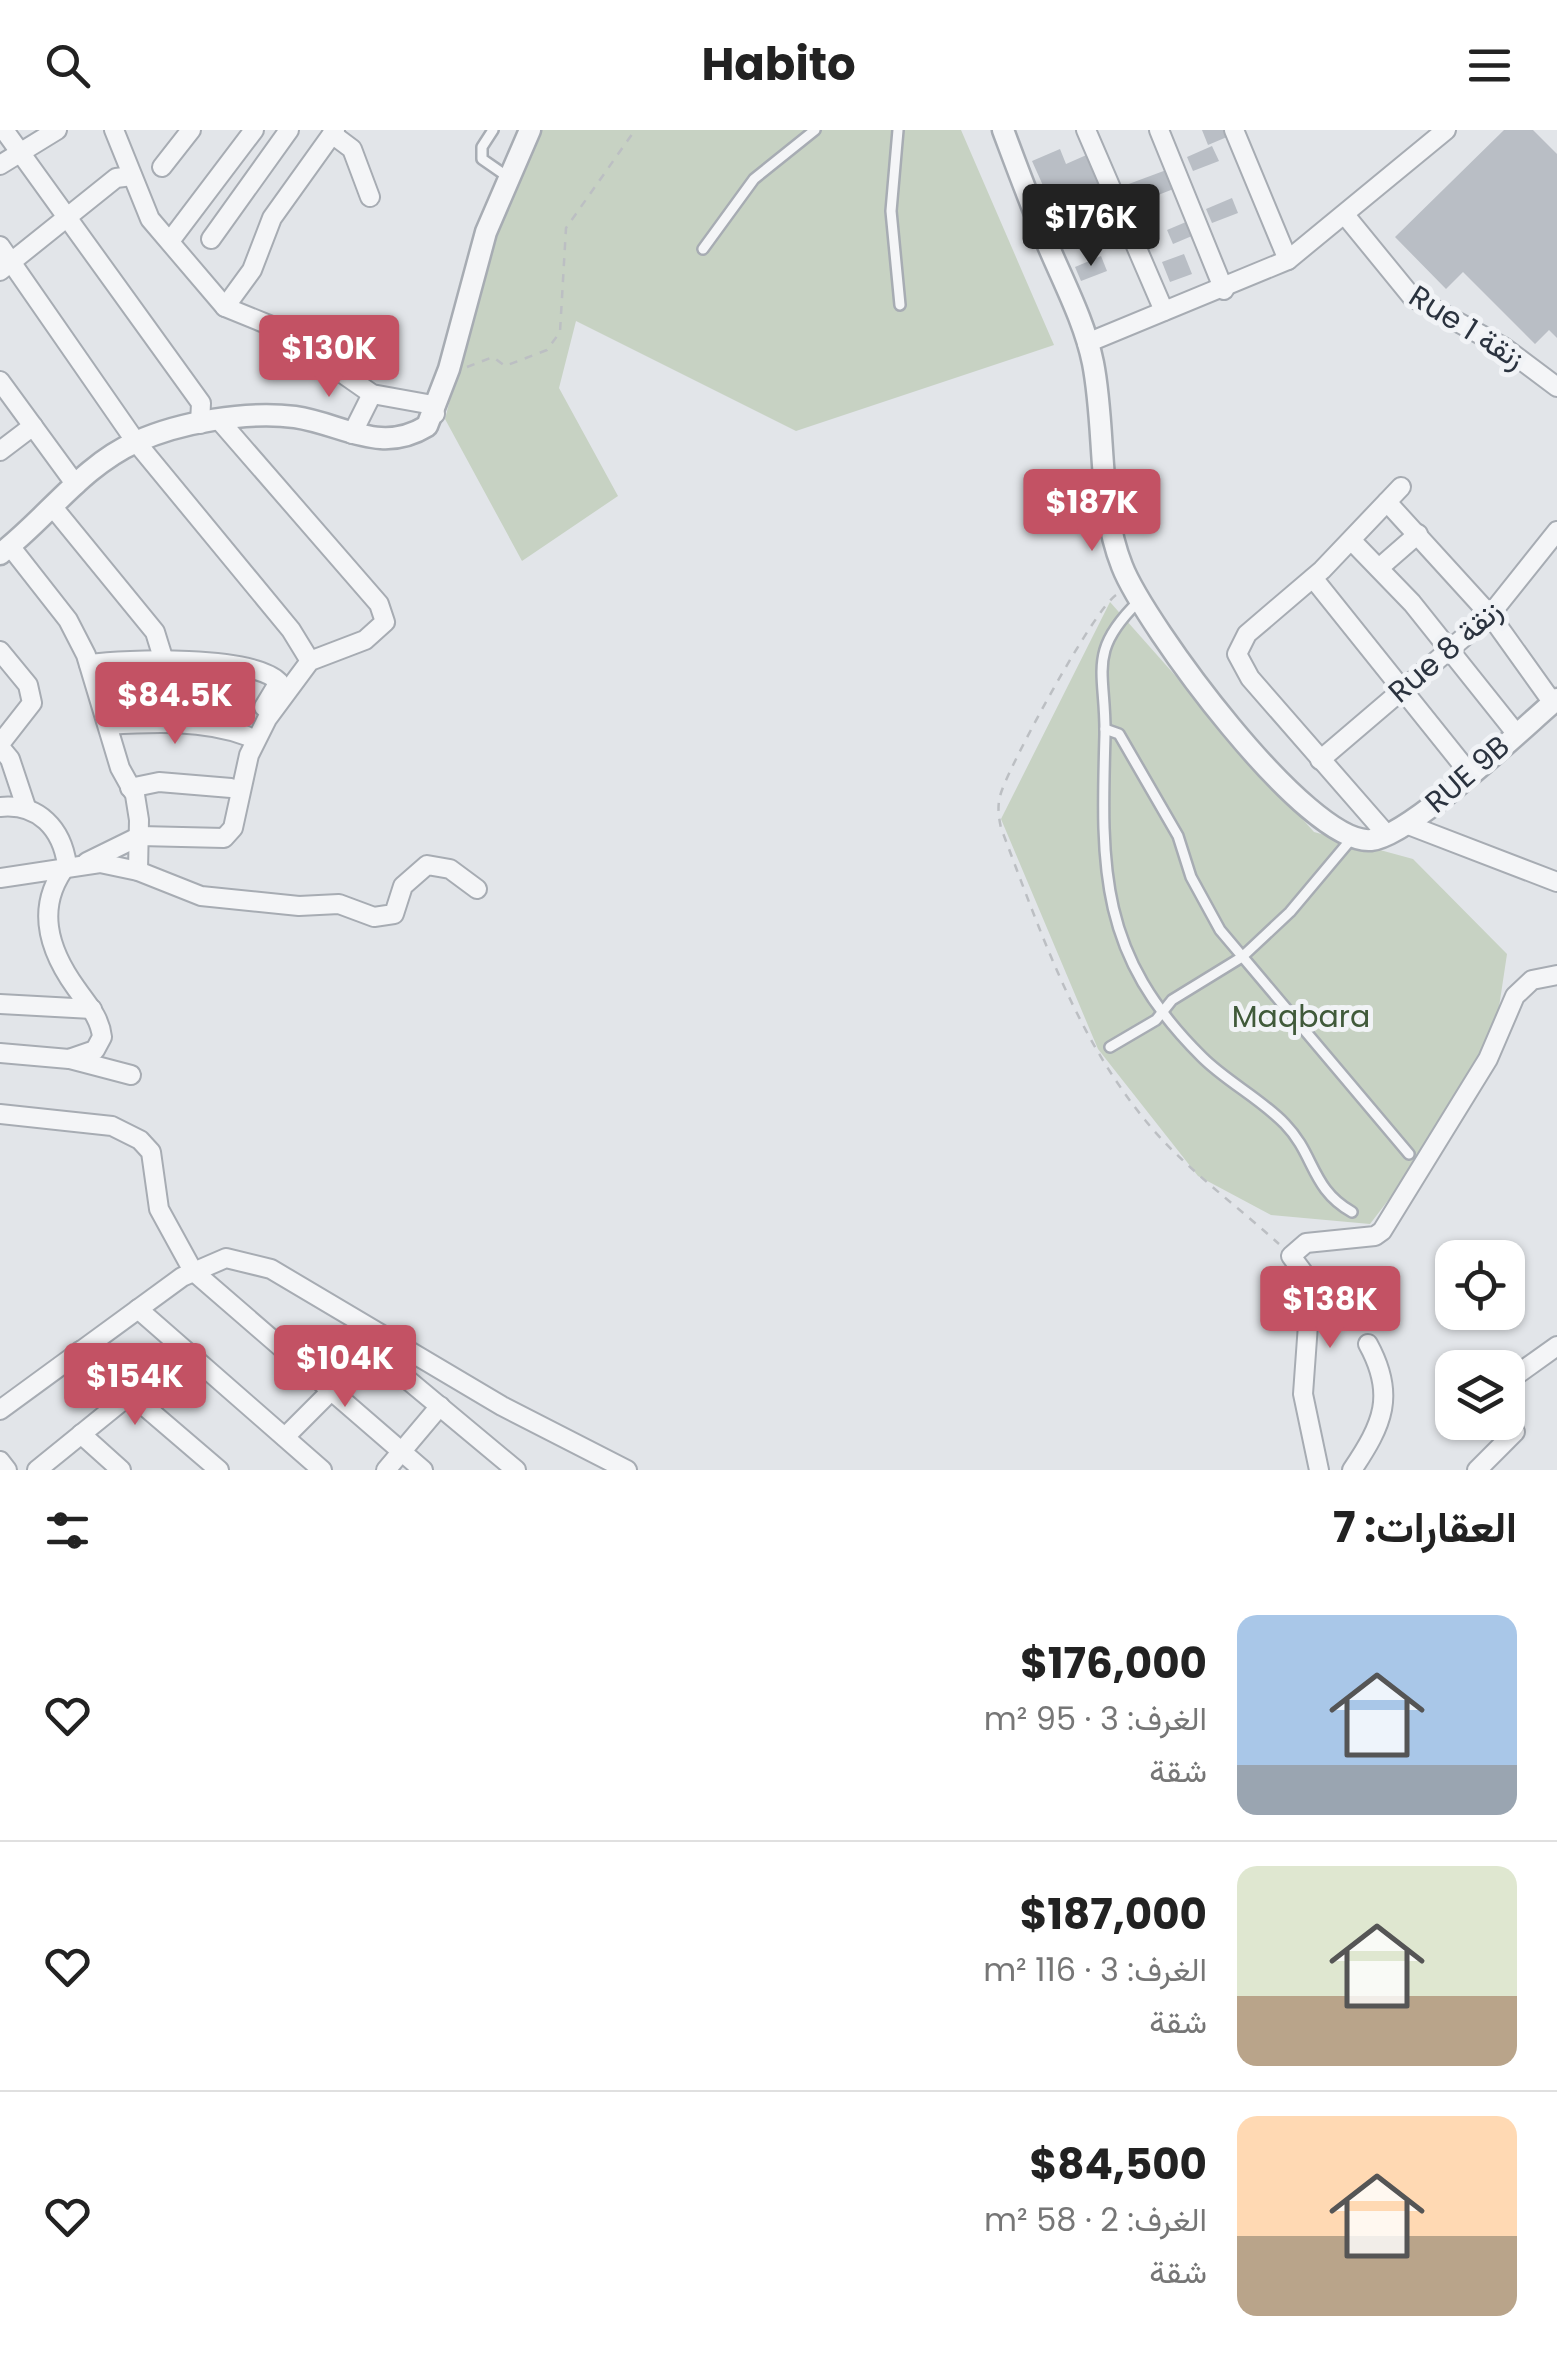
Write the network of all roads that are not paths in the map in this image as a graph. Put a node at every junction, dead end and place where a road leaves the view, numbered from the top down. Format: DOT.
graph roads {
  1 [pos="4,130"];
  2 [pos="56,130"];
  3 [pos="114,130"];
  4 [pos="133,130"];
  5 [pos="191,130"];
  6 [pos="254,130"];
  7 [pos="290,130"];
  8 [pos="494,130"];
  9 [pos="530,130"];
  10 [pos="816,130"];
  11 [pos="898,130"];
  12 [pos="1003,130"];
  13 [pos="1086,130"];
  14 [pos="1159,130"];
  15 [pos="1234,130"];
  16 [pos="1446,130"];
  17 [pos="333,132"];
  18 [pos="121,150"];
  19 [pos="20,152"];
  20 [pos="0,165"];
  21 [pos="162,167"];
  22 [pos="132,176"];
  23 [pos="508,177"];
  24 [pos="370,197"];
  25 [pos="1345,215"];
  26 [pos="70,218"];
  27 [pos="211,239"];
  28 [pos="170,241"];
  29 [pos="0,246"];
  30 [pos="703,249"];
  31 [pos="1288,260"];
  32 [pos="6,267"];
  33 [pos="1224,290"];
  34 [pos="900,305"];
  35 [pos="226,307"];
  36 [pos="1164,312"];
  37 [pos="1087,342"];
  38 [pos="0,382"];
  39 [pos="1557,388"];
  40 [pos="372,394"];
  41 [pos="435,414"];
  42 [pos="210,423"];
  43 [pos="33,426"];
  44 [pos="352,434"];
  45 [pos="136,442"];
  46 [pos="0,451"];
  47 [pos="76,485"];
  48 [pos="1400,487"];
  49 [pos="1387,502"];
  50 [pos="52,506"];
  51 [pos="1557,531"];
  52 [pos="1418,534"];
  53 [pos="1352,541"];
  54 [pos="5,550"];
  55 [pos="1379,568"];
  56 [pos="1313,578"];
  57 [pos="1135,594"];
  58 [pos="1490,615"];
  59 [pos="1447,649"];
  60 [pos="0,651"];
  61 [pos="164,661"];
  62 [pos="310,662"];
  63 [pos="89,664"];
  64 [pos="1403,688"];
  65 [pos="1555,701"];
  66 [pos="108,725"];
  67 [pos="1104,729"];
  68 [pos="1514,732"];
  69 [pos="247,736"];
  70 [pos="0,745"];
  71 [pos="1320,760"];
  72 [pos="1470,774"];
  73 [pos="130,788"];
  74 [pos="230,788"];
  75 [pos="0,806"];
  76 [pos="26,807"];
  77 [pos="236,808"];
  78 [pos="1406,824"];
  79 [pos="140,836"];
  80 [pos="1371,837"];
  81 [pos="87,862"];
  82 [pos="67,866"];
  83 [pos="138,871"];
  84 [pos="0,878"];
  85 [pos="1557,882"];
  86 [pos="476,889"];
  87 [pos="1242,957"];
  88 [pos="1557,975"];
  89 [pos="0,1004"];
  90 [pos="92,1010"];
  91 [pos="1162,1012"];
  92 [pos="1110,1047"];
  93 [pos="0,1054"];
  94 [pos="69,1059"];
  95 [pos="131,1075"];
  96 [pos="0,1114"];
  97 [pos="1410,1154"];
  98 [pos="1352,1212"];
  99 [pos="193,1270"];
  100 [pos="138,1309"];
  101 [pos="361,1324"];
  102 [pos="1368,1344"];
  103 [pos="1557,1346"];
  104 [pos="372,1350"];
  105 [pos="80,1351"];
  106 [pos="1525,1369"];
  107 [pos="330,1390"];
  108 [pos="132,1393"];
  109 [pos="440,1406"];
  110 [pos="0,1410"];
  111 [pos="81,1434"];
  112 [pos="285,1437"];
  113 [pos="1508,1440"];
  114 [pos="402,1453"];
  115 [pos="0,1461"];
  116 [pos="7,1470"];
  117 [pos="37,1470"];
  118 [pos="121,1470"];
  119 [pos="219,1470"];
  120 [pos="322,1470"];
  121 [pos="386,1470"];
  122 [pos="422,1470"];
  123 [pos="516,1470"];
  124 [pos="626,1470"];
  125 [pos="1319,1470"];
  126 [pos="1352,1470"];
  127 [pos="1478,1470"];
  1 -- 19 [label="street"];
  2 -- 19 [label="street"];
  3 -- 18 [label="street"];
  4 -- 18 [label="street"];
  5 -- 21 [label="street"];
  6 -- 28 [label="street"];
  7 -- 27 [label="street"];
  8 -- 23 [label="lane"];
  9 -- 23 [label="street"];
  10 -- 30 [label="lane"];
  11 -- 34 [label="lane"];
  12 -- 37 [label="street"];
  13 -- 36 [label="street"];
  14 -- 33 [label="street"];
  15 -- 31 [label="street"];
  16 -- 25 [label="street"];
  17 -- 24 [label="street"];
  17 -- 35 [label="street"];
  18 -- 22 [label="street"];
  19 -- 20 [label="street"];
  19 -- 26 [label="street"];
  22 -- 26 [label="street"];
  22 -- 28 [label="street"];
  23 -- 41 [label="street"];
  25 -- 31 [label="street"];
  25 -- 39 [label="street, Rue 1 زنقة"];
  26 -- 32 [label="street"];
  26 -- 42 [label="street"];
  28 -- 35 [label="street"];
  29 -- 32 [label="street"];
  31 -- 33 [label="street"];
  32 -- 45 [label="street"];
  33 -- 36 [label="street"];
  35 -- 40 [label="street"];
  36 -- 37 [label="street"];
  37 -- 57 [label="street"];
  38 -- 43 [label="street"];
  40 -- 41 [label="street"];
  40 -- 44 [label="street"];
  41 -- 44 [label="street"];
  42 -- 44 [label="street"];
  42 -- 45 [label="street"];
  42 -- 62 [label="street"];
  43 -- 46 [label="street"];
  43 -- 47 [label="street"];
  45 -- 47 [label="street"];
  45 -- 62 [label="street"];
  47 -- 50 [label="street"];
  48 -- 49 [label="street"];
  49 -- 52 [label="street"];
  49 -- 53 [label="street"];
  50 -- 54 [label="street"];
  50 -- 61 [label="street"];
  51 -- 58 [label="street, Rue 8 زنقة"];
  52 -- 55 [label="street"];
  52 -- 58 [label="street"];
  53 -- 55 [label="street"];
  53 -- 56 [label="street"];
  54 -- 63 [label="street"];
  55 -- 59 [label="street"];
  56 -- 64 [label="street"];
  56 -- 71 [label="street"];
  57 -- 67 [label="lane"];
  57 -- 80 [label="street"];
  58 -- 59 [label="street, Rue 8 زنقة"];
  58 -- 65 [label="street"];
  59 -- 64 [label="street, Rue 8 زنقة"];
  59 -- 68 [label="street"];
  60 -- 70 [label="street"];
  61 -- 63 [label="street"];
  61 -- 69 [label="street"];
  62 -- 77 [label="street"];
  63 -- 66 [label="street"];
  64 -- 71 [label="street, Rue 8 زنقة"];
  64 -- 72 [label="street"];
  65 -- 68 [label="street, RUE 9B"];
  66 -- 69 [label="street"];
  66 -- 73 [label="street"];
  67 -- 87 [label="lane"];
  67 -- 91 [label="lane"];
  68 -- 72 [label="street, RUE 9B"];
  69 -- 74 [label="street"];
  70 -- 76 [label="street"];
  71 -- 80 [label="street"];
  72 -- 78 [label="street, RUE 9B"];
  73 -- 74 [label="street"];
  73 -- 79 [label="street"];
  74 -- 77 [label="street"];
  75 -- 76 [label="street"];
  76 -- 82 [label="street"];
  77 -- 79 [label="street"];
  78 -- 80 [label="street, RUE 9B"];
  78 -- 85 [label="street"];
  79 -- 81 [label="street"];
  79 -- 83 [label="street"];
  80 -- 87 [label="lane"];
  81 -- 82 [label="street"];
  81 -- 83 [label="street"];
  82 -- 84 [label="street"];
  82 -- 90 [label="street"];
  83 -- 86 [label="street"];
  87 -- 91 [label="lane"];
  87 -- 97 [label="lane"];
  88 -- 125 [label="street"];
  89 -- 90 [label="street"];
  90 -- 94 [label="street"];
  91 -- 92 [label="lane"];
  91 -- 98 [label="lane"];
  93 -- 94 [label="street"];
  94 -- 95 [label="street"];
  96 -- 99 [label="street"];
  99 -- 100 [label="street"];
  99 -- 101 [label="street"];
  99 -- 107 [label="street"];
  100 -- 105 [label="street"];
  100 -- 112 [label="street"];
  101 -- 104 [label="street"];
  101 -- 124 [label="street"];
  102 -- 126 [label="street"];
  103 -- 106 [label="street"];
  104 -- 107 [label="street"];
  104 -- 109 [label="street"];
  105 -- 108 [label="street"];
  105 -- 110 [label="street"];
  107 -- 112 [label="street"];
  107 -- 114 [label="street"];
  108 -- 111 [label="street"];
  108 -- 119 [label="street"];
  109 -- 114 [label="street"];
  109 -- 123 [label="street"];
  111 -- 117 [label="street"];
  111 -- 118 [label="street"];
  112 -- 120 [label="street"];
  113 -- 127 [label="street"];
  114 -- 121 [label="street"];
  114 -- 122 [label="street"];
  115 -- 116 [label="street"];
}
